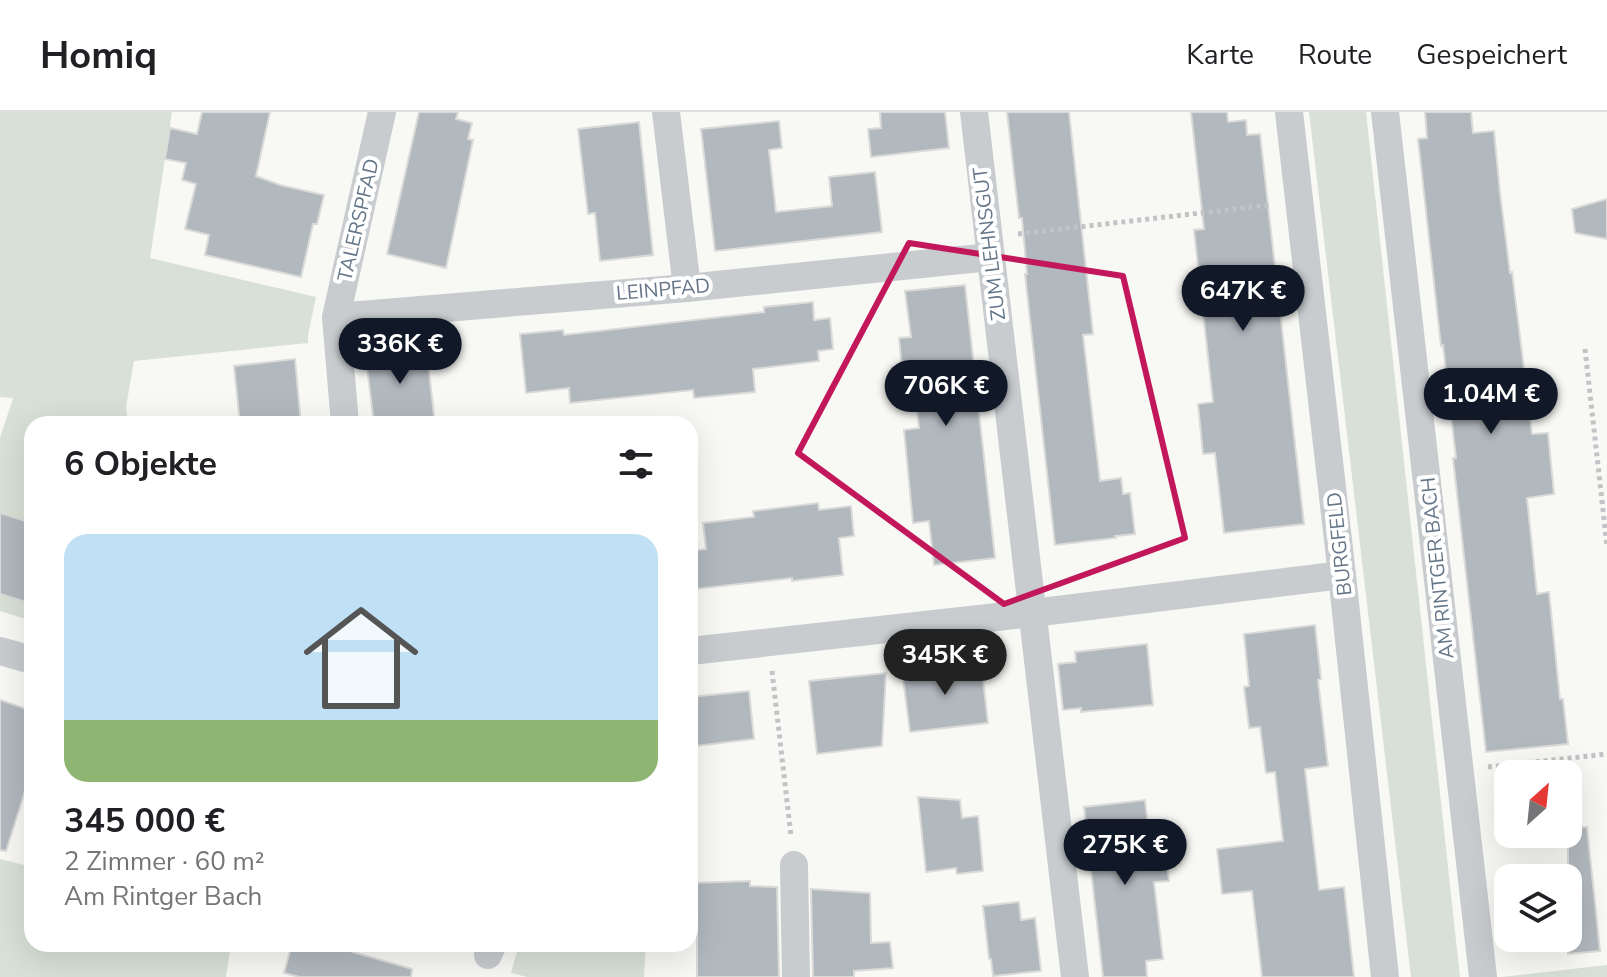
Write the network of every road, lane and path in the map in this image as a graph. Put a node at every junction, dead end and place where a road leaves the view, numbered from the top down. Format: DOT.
graph roads {
  1 [pos="382,112"];
  2 [pos="666,112"];
  3 [pos="974,112"];
  4 [pos="1289,112"];
  5 [pos="1385,112"];
  6 [pos="1299,201"];
  7 [pos="989,248"];
  8 [pos="687,288"];
  9 [pos="336,317"];
  10 [pos="1585,349"];
  11 [pos="344,416"];
  12 [pos="1607,546"];
  13 [pos="1342,575"];
  14 [pos="1033,613"];
  15 [pos="769,642"];
  16 [pos="698,650"];
  17 [pos="0,651"];
  18 [pos="24,658"];
  19 [pos="1607,754"];
  20 [pos="1459,770"];
  21 [pos="794,865"];
  22 [pos="796,977"];
  23 [pos="1075,977"];
  24 [pos="1385,977"];
  25 [pos="1483,977"];
  1 -- 9 [label="street, TALERSPFAD"];
  2 -- 8 [label="street"];
  3 -- 7 [label="street, ZUM LEHNSGUT"];
  4 -- 6 [label="street, BURGFELD"];
  5 -- 20 [label="street, AM RINTGER BACH"];
  6 -- 7 [label="path"];
  6 -- 13 [label="street, BURGFELD"];
  7 -- 8 [label="street, LEINPFAD"];
  7 -- 14 [label="street, ZUM LEHNSGUT"];
  8 -- 9 [label="street, LEINPFAD"];
  9 -- 11 [label="street, TALERSPFAD"];
  10 -- 12 [label="path"];
  13 -- 14 [label="street"];
  13 -- 24 [label="street, BURGFELD"];
  14 -- 15 [label="street"];
  14 -- 23 [label="street, ZUM LEHNSGUT"];
  15 -- 16 [label="street"];
  15 -- 21 [label="path"];
  17 -- 18 [label="street"];
  19 -- 20 [label="path"];
  20 -- 25 [label="street, AM RINTGER BACH"];
  21 -- 22 [label="street"];
}
